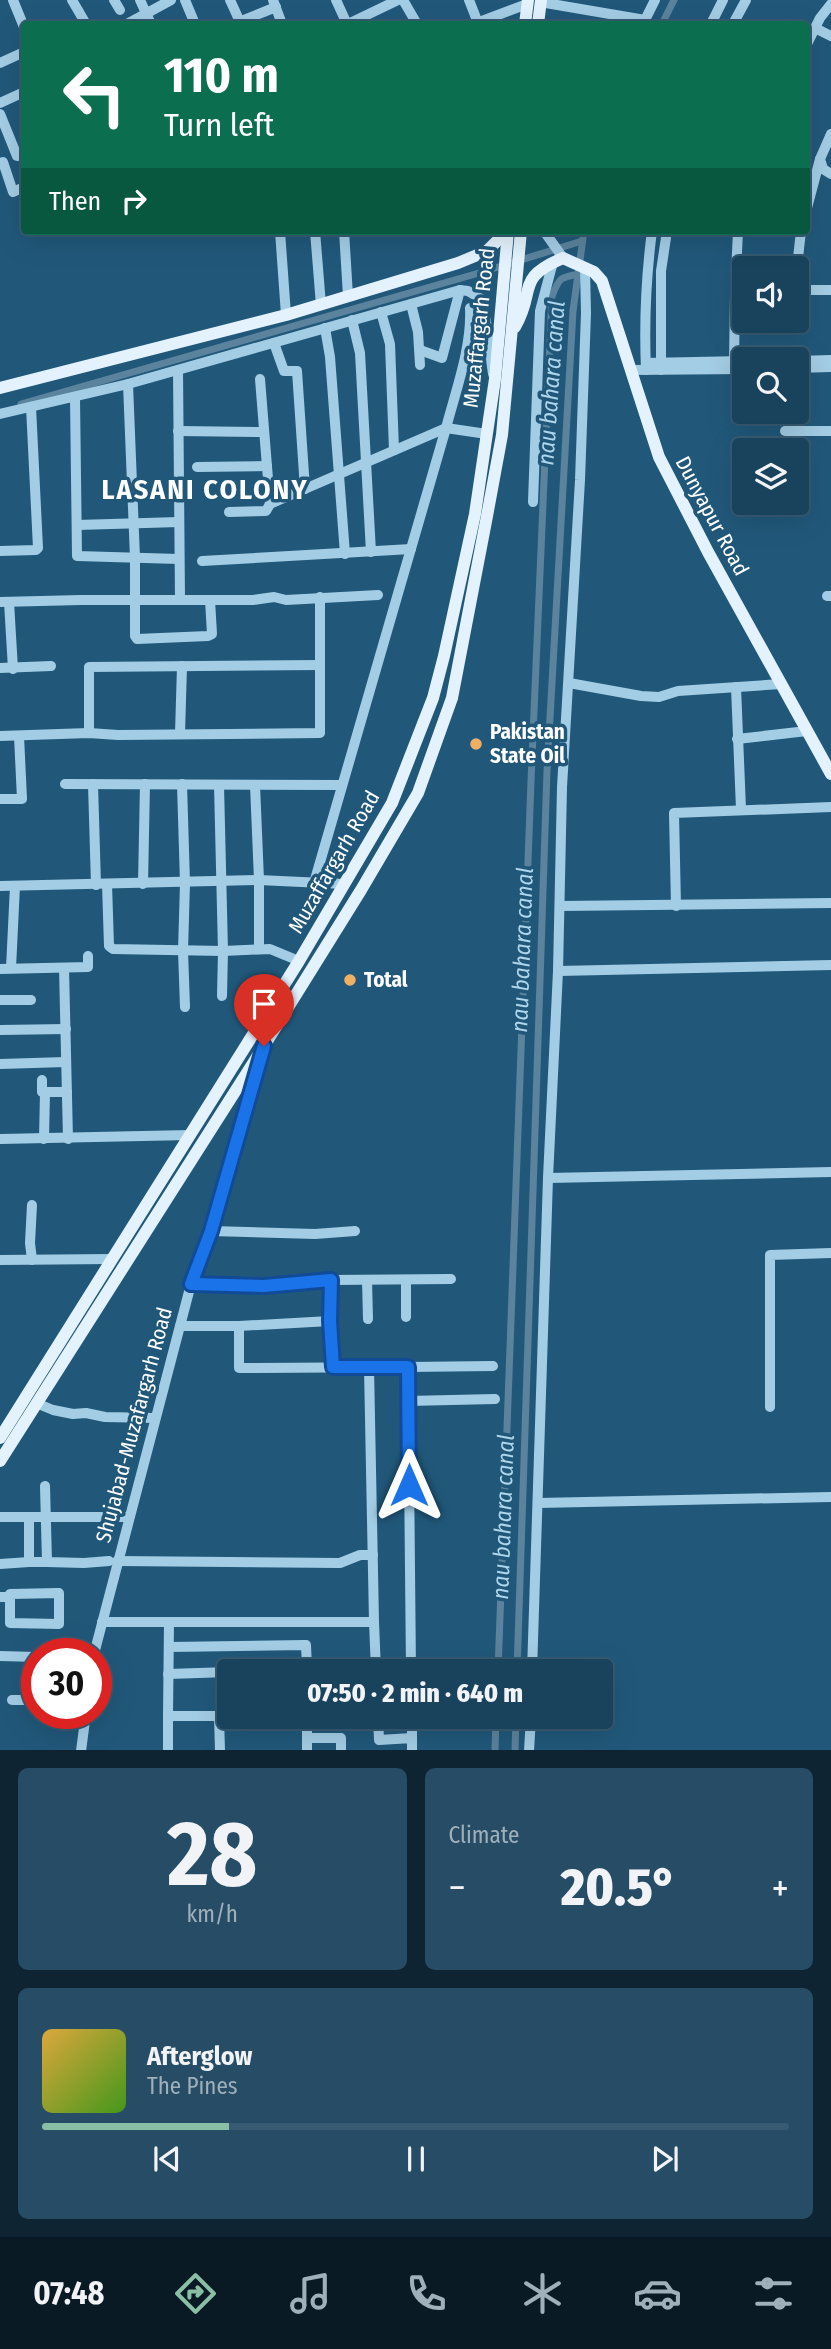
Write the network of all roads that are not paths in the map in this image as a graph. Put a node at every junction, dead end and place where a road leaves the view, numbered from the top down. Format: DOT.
graph roads {
  1 [pos="13,0"];
  2 [pos="72,0"];
  3 [pos="114,0"];
  4 [pos="140,0"];
  5 [pos="171,0"];
  6 [pos="185,0"];
  7 [pos="230,0"];
  8 [pos="336,0"];
  9 [pos="400,0"];
  10 [pos="470,0"];
  11 [pos="655,0"];
  12 [pos="723,0"];
  13 [pos="746,0"];
  14 [pos="274,4"];
  15 [pos="831,4"];
  16 [pos="120,10"];
  17 [pos="533,11"];
  18 [pos="146,12"];
  19 [pos="22,21"];
  20 [pos="84,21"];
  21 [pos="132,21"];
  22 [pos="150,21"];
  23 [pos="194,21"];
  24 [pos="237,21"];
  25 [pos="243,21"];
  26 [pos="281,21"];
  27 [pos="346,21"];
  28 [pos="354,21"];
  29 [pos="415,21"];
  30 [pos="474,21"];
  31 [pos="488,21"];
  32 [pos="634,21"];
  33 [pos="644,21"];
  34 [pos="712,21"];
  35 [pos="735,21"];
  36 [pos="815,28"];
  37 [pos="831,36"];
  38 [pos="810,38"];
  39 [pos="21,53"];
  40 [pos="0,63"];
  41 [pos="21,93"];
  42 [pos="0,103"];
  43 [pos="0,114"];
  44 [pos="831,134"];
  45 [pos="21,154"];
  46 [pos="820,159"];
  47 [pos="1,162"];
  48 [pos="831,174"];
  49 [pos="21,188"];
  50 [pos="810,197"];
  51 [pos="280,235"];
  52 [pos="315,235"];
  53 [pos="344,235"];
  54 [pos="507,235"];
  55 [pos="547,235"];
  56 [pos="652,235"];
  57 [pos="666,235"];
  58 [pos="738,235"];
  59 [pos="801,235"];
  60 [pos="521,237"];
  61 [pos="738,256"];
  62 [pos="798,256"];
  63 [pos="561,258"];
  64 [pos="585,268"];
  65 [pos="460,290"];
  66 [pos="809,290"];
  67 [pos="831,290"];
  68 [pos="348,296"];
  69 [pos="321,304"];
  70 [pos="411,304"];
  71 [pos="470,307"];
  72 [pos="381,312"];
  73 [pos="286,315"];
  74 [pos="352,320"];
  75 [pos="325,328"];
  76 [pos="512,333"];
  77 [pos="274,343"];
  78 [pos="420,350"];
  79 [pos="831,360"];
  80 [pos="732,361"];
  81 [pos="809,361"];
  82 [pos="420,365"];
  83 [pos="646,366"];
  84 [pos="661,366"];
  85 [pos="809,368"];
  86 [pos="831,368"];
  87 [pos="732,369"];
  88 [pos="178,370"];
  89 [pos="631,370"];
  90 [pos="260,379"];
  91 [pos="495,379"];
  92 [pos="128,384"];
  93 [pos="0,388"];
  94 [pos="75,397"];
  95 [pos="32,407"];
  96 [pos="0,415"];
  97 [pos="446,428"];
  98 [pos="178,431"];
  99 [pos="785,431"];
  100 [pos="831,431"];
  101 [pos="264,432"];
  102 [pos="487,434"];
  103 [pos="394,450"];
  104 [pos="367,462"];
  105 [pos="267,466"];
  106 [pos="197,467"];
  107 [pos="339,474"];
  108 [pos="305,489"];
  109 [pos="533,502"];
  110 [pos="270,504"];
  111 [pos="229,512"];
  112 [pos="179,522"];
  113 [pos="133,524"];
  114 [pos="77,526"];
  115 [pos="467,547"];
  116 [pos="481,549"];
  117 [pos="411,550"];
  118 [pos="0,551"];
  119 [pos="372,552"];
  120 [pos="345,554"];
  121 [pos="135,558"];
  122 [pos="179,559"];
  123 [pos="202,561"];
  124 [pos="378,595"];
  125 [pos="320,597"];
  126 [pos="135,600"];
  127 [pos="180,600"];
  128 [pos="210,600"];
  129 [pos="5,602"];
  130 [pos="320,665"];
  131 [pos="51,666"];
  132 [pos="182,666"];
  133 [pos="0,668"];
  134 [pos="13,669"];
  135 [pos="569,683"];
  136 [pos="781,684"];
  137 [pos="736,687"];
  138 [pos="807,731"];
  139 [pos="89,733"];
  140 [pos="180,734"];
  141 [pos="0,736"];
  142 [pos="19,736"];
  143 [pos="737,739"];
  144 [pos="831,774"];
  145 [pos="65,784"];
  146 [pos="93,784"];
  147 [pos="145,784"];
  148 [pos="182,784"];
  149 [pos="219,785"];
  150 [pos="255,785"];
  151 [pos="342,785"];
  152 [pos="0,800"];
  153 [pos="831,807"];
  154 [pos="741,809"];
  155 [pos="259,880"];
  156 [pos="221,882"];
  157 [pos="185,883"];
  158 [pos="314,883"];
  159 [pos="101,884"];
  160 [pos="143,884"];
  161 [pos="344,884"];
  162 [pos="0,886"];
  163 [pos="15,886"];
  164 [pos="831,903"];
  165 [pos="560,906"];
  166 [pos="676,906"];
  167 [pos="259,949"];
  168 [pos="183,951"];
  169 [pos="223,951"];
  170 [pos="88,956"];
  171 [pos="299,961"];
  172 [pos="831,965"];
  173 [pos="0,968"];
  174 [pos="12,968"];
  175 [pos="64,968"];
  176 [pos="558,971"];
  177 [pos="222,996"];
  178 [pos="0,1000"];
  179 [pos="31,1000"];
  180 [pos="185,1007"];
  181 [pos="65,1029"];
  182 [pos="0,1030"];
  183 [pos="264,1046"];
  184 [pos="66,1062"];
  185 [pos="0,1064"];
  186 [pos="42,1080"];
  187 [pos="45,1092"];
  188 [pos="67,1092"];
  189 [pos="190,1135"];
  190 [pos="0,1139"];
  191 [pos="44,1139"];
  192 [pos="68,1139"];
  193 [pos="831,1172"];
  194 [pos="548,1178"];
  195 [pos="32,1205"];
  196 [pos="211,1231"];
  197 [pos="355,1231"];
  198 [pos="831,1253"];
  199 [pos="111,1259"];
  200 [pos="0,1260"];
  201 [pos="32,1260"];
  202 [pos="452,1279"];
  203 [pos="331,1280"];
  204 [pos="367,1280"];
  205 [pos="406,1280"];
  206 [pos="191,1284"];
  207 [pos="368,1318"];
  208 [pos="406,1318"];
  209 [pos="330,1321"];
  210 [pos="180,1326"];
  211 [pos="239,1326"];
  212 [pos="493,1366"];
  213 [pos="333,1367"];
  214 [pos="369,1367"];
  215 [pos="408,1367"];
  216 [pos="495,1399"];
  217 [pos="408,1401"];
  218 [pos="36,1403"];
  219 [pos="770,1407"];
  220 [pos="155,1418"];
  221 [pos="0,1438"];
  222 [pos="0,1461"];
  223 [pos="45,1486"];
  224 [pos="831,1497"];
  225 [pos="538,1503"];
  226 [pos="0,1517"];
  227 [pos="29,1517"];
  228 [pos="45,1517"];
  229 [pos="129,1517"];
  230 [pos="373,1555"];
  231 [pos="113,1561"];
  232 [pos="29,1562"];
  233 [pos="47,1562"];
  234 [pos="0,1564"];
  235 [pos="5,1597"];
  236 [pos="102,1622"];
  237 [pos="169,1622"];
  238 [pos="374,1622"];
  239 [pos="98,1638"];
  240 [pos="169,1647"];
  241 [pos="0,1656"];
  242 [pos="21,1657"];
  243 [pos="307,1659"];
  244 [pos="376,1659"];
  245 [pos="411,1659"];
  246 [pos="532,1659"];
  247 [pos="217,1672"];
  248 [pos="168,1674"];
  249 [pos="12,1700"];
  250 [pos="21,1700"];
  251 [pos="168,1716"];
  252 [pos="84,1729"];
  253 [pos="307,1729"];
  254 [pos="379,1729"];
  255 [pos="412,1729"];
  256 [pos="530,1729"];
  257 [pos="307,1738"];
  258 [pos="412,1738"];
  259 [pos="81,1750"];
  260 [pos="168,1750"];
  261 [pos="220,1750"];
  262 [pos="307,1750"];
  263 [pos="341,1750"];
  264 [pos="412,1750"];
  265 [pos="529,1750"];
  1 -- 19 [label="street"];
  2 -- 20 [label="street"];
  3 -- 16 [label="street"];
  4 -- 18 [label="street"];
  5 -- 18 [label="street"];
  6 -- 23 [label="street"];
  7 -- 24 [label="street"];
  8 -- 27 [label="street"];
  9 -- 28 [label="street"];
  9 -- 29 [label="street"];
  10 -- 30 [label="street"];
  11 -- 33 [label="street"];
  12 -- 34 [label="street"];
  13 -- 35 [label="street"];
  14 -- 25 [label="street"];
  14 -- 26 [label="street"];
  15 -- 36 [label="street"];
  17 -- 31 [label="street"];
  17 -- 32 [label="street"];
  18 -- 21 [label="street"];
  18 -- 22 [label="street"];
  36 -- 37 [label="street"];
  36 -- 38 [label="street"];
  39 -- 40 [label="street"];
  41 -- 42 [label="street"];
  43 -- 45 [label="street"];
  44 -- 46 [label="street"];
  45 -- 47 [label="street"];
  46 -- 48 [label="street"];
  46 -- 50 [label="street"];
  47 -- 49 [label="street"];
  51 -- 73 [label="street"];
  52 -- 69 [label="street"];
  53 -- 68 [label="street"];
  54 -- 68 [label="main road"];
  54 -- 91 [label="main road, Muzaffargarh Road"];
  55 -- 63 [label="street"];
  56 -- 83 [label="street"];
  57 -- 84 [label="street"];
  58 -- 61 [label="street"];
  59 -- 62 [label="street"];
  60 -- 76 [label="main road, Muzaffargarh Road"];
  63 -- 64 [label="main road"];
  63 -- 76 [label="main road"];
  63 -- 109 [label="street"];
  64 -- 89 [label="main road, Dunyapur Road"];
  64 -- 135 [label="street"];
  65 -- 70 [label="street"];
  65 -- 78 [label="street"];
  65 -- 91 [label="street"];
  66 -- 67 [label="street"];
  68 -- 69 [label="main road"];
  69 -- 73 [label="main road"];
  70 -- 72 [label="street"];
  70 -- 78 [label="street"];
  71 -- 97 [label="street"];
  72 -- 74 [label="street"];
  72 -- 103 [label="street"];
  73 -- 93 [label="main road"];
  74 -- 75 [label="street"];
  74 -- 104 [label="street"];
  75 -- 77 [label="street"];
  75 -- 107 [label="street"];
  76 -- 116 [label="main road, Muzaffargarh Road"];
  77 -- 88 [label="street"];
  77 -- 108 [label="street"];
  78 -- 82 [label="street"];
  79 -- 81 [label="street"];
  80 -- 84 [label="street"];
  83 -- 84 [label="street"];
  83 -- 89 [label="street"];
  84 -- 87 [label="street"];
  85 -- 86 [label="street"];
  88 -- 92 [label="street"];
  88 -- 98 [label="street"];
  89 -- 136 [label="main road, Dunyapur Road"];
  90 -- 101 [label="street"];
  91 -- 102 [label="main road, Muzaffargarh Road"];
  92 -- 94 [label="street"];
  92 -- 113 [label="street"];
  94 -- 95 [label="street"];
  94 -- 114 [label="street"];
  95 -- 96 [label="street"];
  95 -- 118 [label="street"];
  97 -- 102 [label="street"];
  97 -- 103 [label="street"];
  97 -- 117 [label="street"];
  98 -- 101 [label="street"];
  98 -- 112 [label="street"];
  99 -- 100 [label="street"];
  101 -- 105 [label="street"];
  102 -- 115 [label="main road, Muzaffargarh Road"];
  103 -- 104 [label="street"];
  104 -- 107 [label="street"];
  104 -- 119 [label="street"];
  105 -- 106 [label="street"];
  105 -- 110 [label="street"];
  107 -- 108 [label="street"];
  107 -- 120 [label="street"];
  108 -- 110 [label="street"];
  110 -- 111 [label="street"];
  112 -- 113 [label="street"];
  112 -- 122 [label="street"];
  113 -- 114 [label="street"];
  113 -- 121 [label="street"];
  114 -- 121 [label="street"];
  115 -- 116 [label="main road"];
  115 -- 161 [label="main road, Muzaffargarh Road"];
  116 -- 183 [label="main road, Muzaffargarh Road"];
  117 -- 119 [label="street"];
  117 -- 151 [label="street"];
  119 -- 120 [label="street"];
  120 -- 123 [label="street"];
  121 -- 122 [label="street"];
  121 -- 126 [label="street"];
  122 -- 127 [label="street"];
  124 -- 125 [label="street"];
  125 -- 128 [label="street"];
  125 -- 130 [label="street"];
  126 -- 127 [label="street"];
  126 -- 128 [label="street"];
  126 -- 129 [label="street"];
  127 -- 128 [label="street"];
  129 -- 134 [label="street"];
  130 -- 132 [label="street"];
  130 -- 140 [label="street"];
  131 -- 134 [label="street"];
  132 -- 139 [label="street"];
  132 -- 140 [label="street"];
  133 -- 134 [label="street"];
  135 -- 137 [label="street"];
  135 -- 165 [label="street"];
  136 -- 137 [label="street"];
  136 -- 138 [label="main road, Dunyapur Road"];
  137 -- 143 [label="street"];
  138 -- 143 [label="street"];
  138 -- 144 [label="main road, Dunyapur Road"];
  139 -- 140 [label="street"];
  139 -- 142 [label="street"];
  141 -- 142 [label="street"];
  142 -- 152 [label="street"];
  143 -- 154 [label="street"];
  145 -- 146 [label="street"];
  146 -- 147 [label="street"];
  146 -- 159 [label="street"];
  147 -- 148 [label="street"];
  147 -- 160 [label="street"];
  148 -- 149 [label="street"];
  148 -- 157 [label="street"];
  149 -- 150 [label="street"];
  149 -- 156 [label="street"];
  150 -- 151 [label="street"];
  150 -- 155 [label="street"];
  151 -- 158 [label="street"];
  153 -- 154 [label="street"];
  154 -- 166 [label="street"];
  155 -- 156 [label="street"];
  155 -- 158 [label="street"];
  155 -- 167 [label="street"];
  156 -- 157 [label="street"];
  156 -- 169 [label="street"];
  157 -- 160 [label="street"];
  157 -- 168 [label="street"];
  158 -- 161 [label="street"];
  159 -- 160 [label="street"];
  159 -- 163 [label="street"];
  159 -- 168 [label="street"];
  161 -- 171 [label="main road, Muzaffargarh Road"];
  162 -- 163 [label="street"];
  163 -- 174 [label="street"];
  164 -- 166 [label="street"];
  165 -- 166 [label="street"];
  165 -- 176 [label="street"];
  167 -- 169 [label="street"];
  167 -- 171 [label="street"];
  168 -- 169 [label="street"];
  168 -- 180 [label="street"];
  169 -- 177 [label="street"];
  170 -- 175 [label="street"];
  171 -- 189 [label="main road, Muzaffargarh Road"];
  172 -- 176 [label="street"];
  173 -- 174 [label="street"];
  174 -- 175 [label="street"];
  175 -- 181 [label="street"];
  176 -- 194 [label="street"];
  178 -- 179 [label="street"];
  181 -- 182 [label="street"];
  181 -- 184 [label="street"];
  183 -- 196 [label="street, Shujabad-Muzafargarh Road"];
  183 -- 218 [label="main road, Muzaffargarh Road"];
  184 -- 185 [label="street"];
  184 -- 188 [label="street"];
  186 -- 187 [label="street"];
  187 -- 188 [label="street"];
  187 -- 191 [label="street"];
  188 -- 192 [label="street"];
  189 -- 192 [label="street"];
  189 -- 199 [label="main road, Muzaffargarh Road"];
  190 -- 191 [label="street"];
  191 -- 192 [label="street"];
  193 -- 194 [label="street"];
  194 -- 225 [label="street"];
  195 -- 201 [label="street"];
  196 -- 197 [label="street"];
  196 -- 206 [label="street, Shujabad-Muzafargarh Road"];
  198 -- 219 [label="street"];
  199 -- 201 [label="street"];
  199 -- 221 [label="main road, Muzaffargarh Road"];
  200 -- 201 [label="street"];
  202 -- 205 [label="street"];
  203 -- 204 [label="street"];
  203 -- 206 [label="street"];
  203 -- 209 [label="street"];
  204 -- 205 [label="street"];
  204 -- 207 [label="street"];
  205 -- 208 [label="street"];
  206 -- 210 [label="street, Shujabad-Muzafargarh Road"];
  209 -- 211 [label="street"];
  209 -- 213 [label="street"];
  210 -- 211 [label="street"];
  210 -- 220 [label="street, Shujabad-Muzafargarh Road"];
  211 -- 213 [label="street"];
  212 -- 215 [label="street"];
  213 -- 214 [label="street"];
  214 -- 215 [label="street"];
  214 -- 230 [label="street"];
  215 -- 217 [label="street"];
  216 -- 217 [label="street"];
  217 -- 245 [label="street"];
  218 -- 220 [label="street"];
  218 -- 222 [label="main road, Muzaffargarh Road"];
  220 -- 229 [label="street, Shujabad-Muzafargarh Road"];
  223 -- 228 [label="street"];
  224 -- 225 [label="street"];
  225 -- 246 [label="street"];
  226 -- 227 [label="street"];
  227 -- 228 [label="street"];
  227 -- 232 [label="street"];
  228 -- 229 [label="street"];
  228 -- 233 [label="street"];
  229 -- 231 [label="street, Shujabad-Muzafargarh Road"];
  230 -- 231 [label="street"];
  230 -- 238 [label="street"];
  231 -- 233 [label="street"];
  231 -- 236 [label="street, Shujabad-Muzafargarh Road"];
  232 -- 233 [label="street"];
  232 -- 234 [label="street"];
  235 -- 235 [label="street"];
  236 -- 237 [label="street"];
  236 -- 239 [label="street, Shujabad-Muzafargarh Road"];
  237 -- 238 [label="street"];
  237 -- 240 [label="street"];
  238 -- 244 [label="street"];
  240 -- 243 [label="street"];
  240 -- 248 [label="street"];
  241 -- 242 [label="street"];
  247 -- 248 [label="street"];
  248 -- 251 [label="street"];
  249 -- 250 [label="street"];
  251 -- 260 [label="street"];
  251 -- 261 [label="street"];
  252 -- 259 [label="street"];
  253 -- 257 [label="street"];
  254 -- 258 [label="street"];
  255 -- 258 [label="street"];
  256 -- 265 [label="street"];
  257 -- 262 [label="street"];
  257 -- 263 [label="street"];
  258 -- 264 [label="street"];
}
